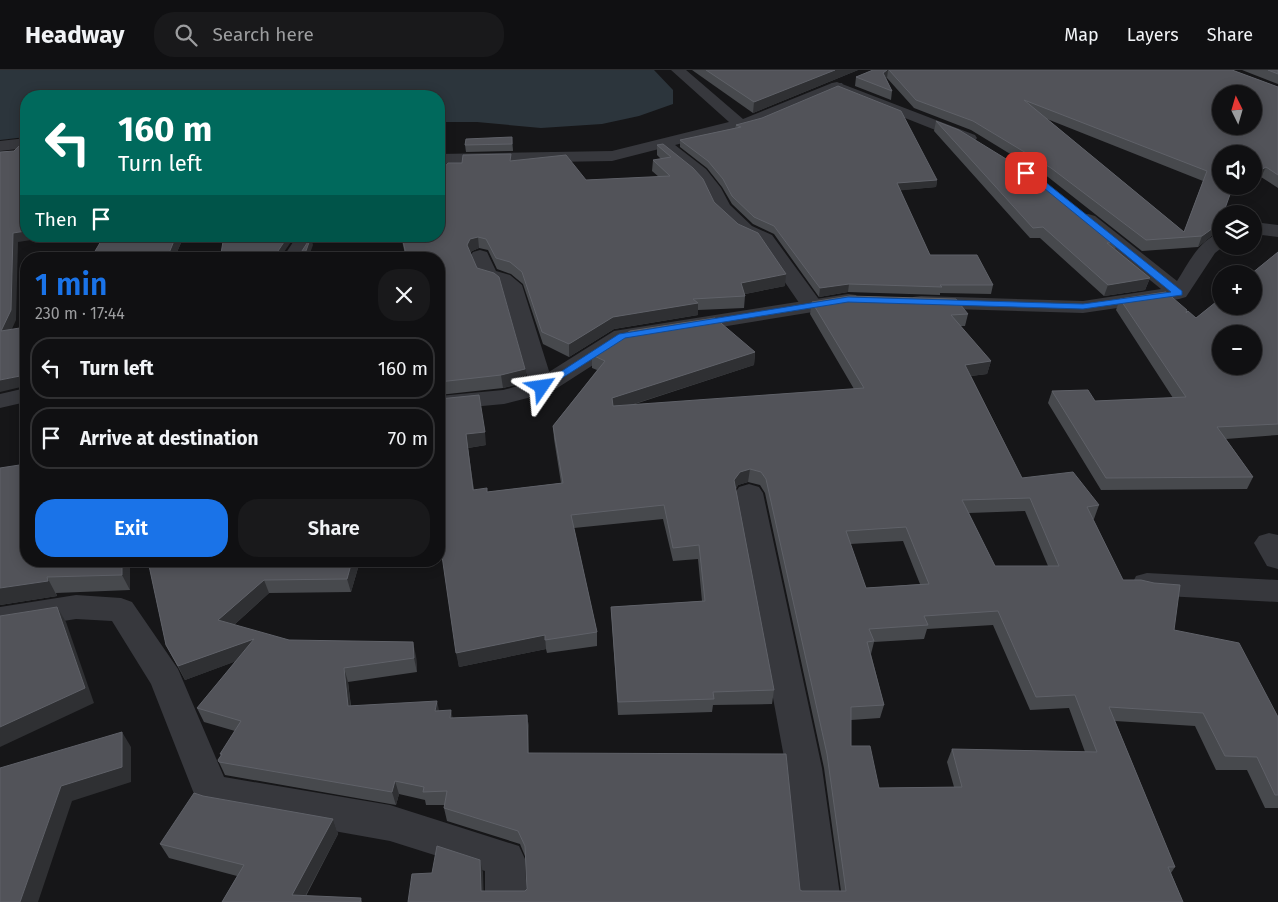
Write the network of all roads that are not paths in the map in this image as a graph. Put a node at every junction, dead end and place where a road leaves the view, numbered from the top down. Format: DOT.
graph roads {
  1 [pos="678,70"];
  2 [pos="740,124"];
  3 [pos="20,144"];
  4 [pos="662,144"];
  5 [pos="979,145"];
  6 [pos="0,146"];
  7 [pos="445,160"];
  8 [pos="1072,207"];
  9 [pos="1262,229"];
  10 [pos="1278,231"];
  11 [pos="1212,246"];
  12 [pos="480,256"];
  13 [pos="1179,293"];
  14 [pos="867,300"];
  15 [pos="897,301"];
  16 [pos="812,306"];
  17 [pos="542,387"];
  18 [pos="20,396"];
  19 [pos="0,401"];
  20 [pos="445,402"];
  21 [pos="749,493"];
  22 [pos="1147,584"];
  23 [pos="1278,591"];
  24 [pos="0,619"];
  25 [pos="506,902"];
  26 [pos="820,902"];
  1 -- 2 [label="street"];
  2 -- 4 [label="street"];
  2 -- 5 [label="street"];
  3 -- 6 [label="street"];
  4 -- 7 [label="street"];
  4 -- 16 [label="street"];
  8 -- 13 [label="street"];
  9 -- 10 [label="street"];
  11 -- 13 [label="street"];
  12 -- 17 [label="street"];
  13 -- 15 [label="street"];
  14 -- 16 [label="street"];
  16 -- 17 [label="street"];
  17 -- 20 [label="street"];
  18 -- 19 [label="street"];
  21 -- 26 [label="street"];
  22 -- 23 [label="street"];
  24 -- 25 [label="street"];
}
